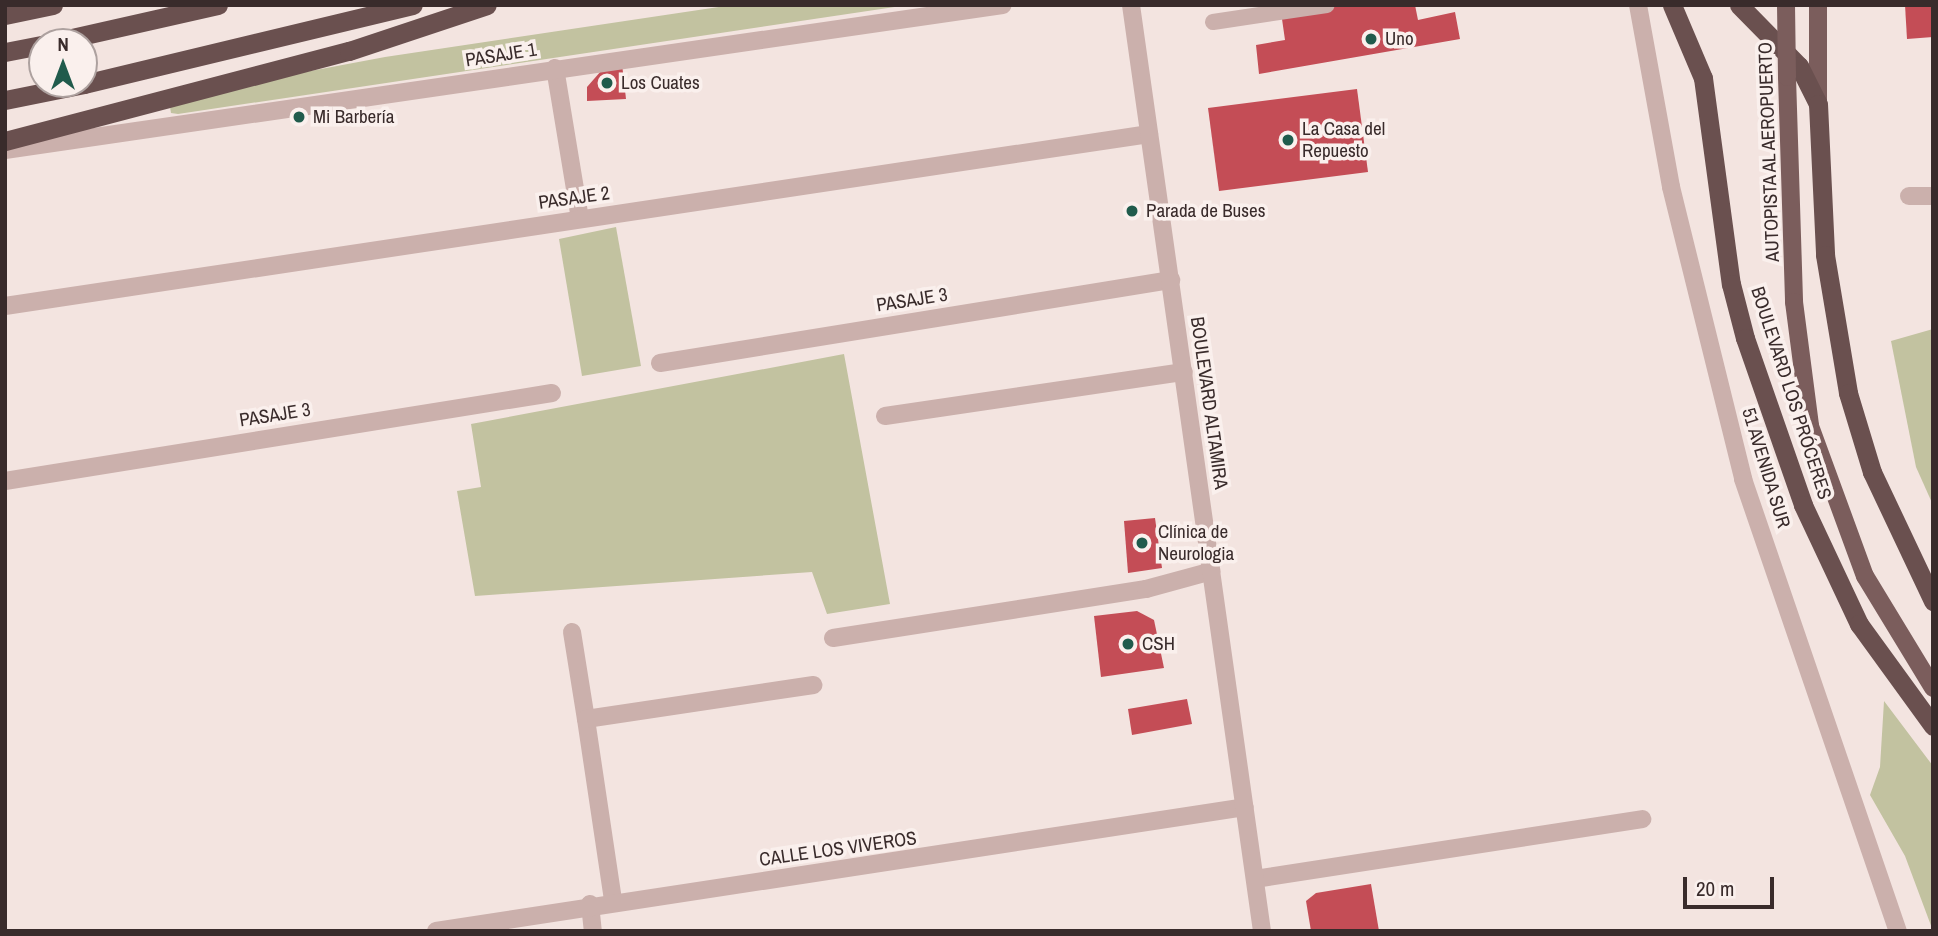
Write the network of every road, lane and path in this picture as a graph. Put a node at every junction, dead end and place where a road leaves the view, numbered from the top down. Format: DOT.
graph roads {
  1 [pos="53,5"];
  2 [pos="218,5"];
  3 [pos="413,5"];
  4 [pos="487,5"];
  5 [pos="1003,5"];
  6 [pos="1131,5"];
  7 [pos="1327,5"];
  8 [pos="1638,5"];
  9 [pos="1672,5"];
  10 [pos="1739,5"];
  11 [pos="1786,5"];
  12 [pos="1818,5"];
  13 [pos="5,15"];
  14 [pos="1213,22"];
  15 [pos="98,32"];
  16 [pos="28,48"];
  17 [pos="5,52"];
  18 [pos="555,68"];
  19 [pos="98,81"];
  20 [pos="28,95"];
  21 [pos="5,100"];
  22 [pos="1818,104"];
  23 [pos="1149,134"];
  24 [pos="5,141"];
  25 [pos="5,150"];
  26 [pos="1909,196"];
  27 [pos="1933,196"];
  28 [pos="580,219"];
  29 [pos="1171,280"];
  30 [pos="5,306"];
  31 [pos="660,363"];
  32 [pos="1184,372"];
  33 [pos="552,393"];
  34 [pos="885,416"];
  35 [pos="5,481"];
  36 [pos="1212,571"];
  37 [pos="1933,601"];
  38 [pos="572,632"];
  39 [pos="833,638"];
  40 [pos="813,685"];
  41 [pos="1933,688"];
  42 [pos="586,719"];
  43 [pos="1933,726"];
  44 [pos="1245,807"];
  45 [pos="1642,819"];
  46 [pos="1255,878"];
  47 [pos="613,900"];
  48 [pos="590,904"];
  49 [pos="436,931"];
  50 [pos="593,931"];
  51 [pos="1262,931"];
  52 [pos="1898,931"];
  1 -- 13 [label="highway"];
  2 -- 15 [label="highway"];
  3 -- 19 [label="highway"];
  4 -- 24 [label="highway"];
  5 -- 18 [label="street, PASAJE 1"];
  6 -- 23 [label="street, BOULEVARD ALTAMIRA"];
  7 -- 14 [label="lane"];
  8 -- 52 [label="street, 51 AVENIDA SUR"];
  9 -- 43 [label="highway, BOULEVARD LOS PRÓCERES"];
  10 -- 22 [label="highway"];
  11 -- 41 [label="main road, AUTOPISTA AL AEROPUERTO, bridge"];
  12 -- 22 [label="main road"];
  16 -- 17 [label="highway"];
  18 -- 25 [label="street, PASAJE 1"];
  18 -- 28 [label="street"];
  20 -- 21 [label="highway"];
  22 -- 37 [label="highway"];
  23 -- 28 [label="street, PASAJE 2"];
  23 -- 29 [label="street, BOULEVARD ALTAMIRA"];
  26 -- 27 [label="street"];
  28 -- 30 [label="street, PASAJE 2"];
  29 -- 31 [label="street, PASAJE 3"];
  29 -- 32 [label="street, BOULEVARD ALTAMIRA"];
  32 -- 34 [label="street"];
  32 -- 36 [label="street, BOULEVARD ALTAMIRA"];
  33 -- 35 [label="street, PASAJE 3"];
  36 -- 39 [label="street"];
  36 -- 44 [label="street, BOULEVARD ALTAMIRA"];
  38 -- 42 [label="street"];
  40 -- 42 [label="street"];
  42 -- 47 [label="street"];
  44 -- 46 [label="street, BOULEVARD ALTAMIRA"];
  44 -- 47 [label="street, CALLE LOS VIVEROS"];
  45 -- 46 [label="street"];
  46 -- 51 [label="street, BOULEVARD ALTAMIRA"];
  47 -- 48 [label="street, CALLE LOS VIVEROS"];
  48 -- 49 [label="street, CALLE LOS VIVEROS"];
  48 -- 50 [label="street"];
}
